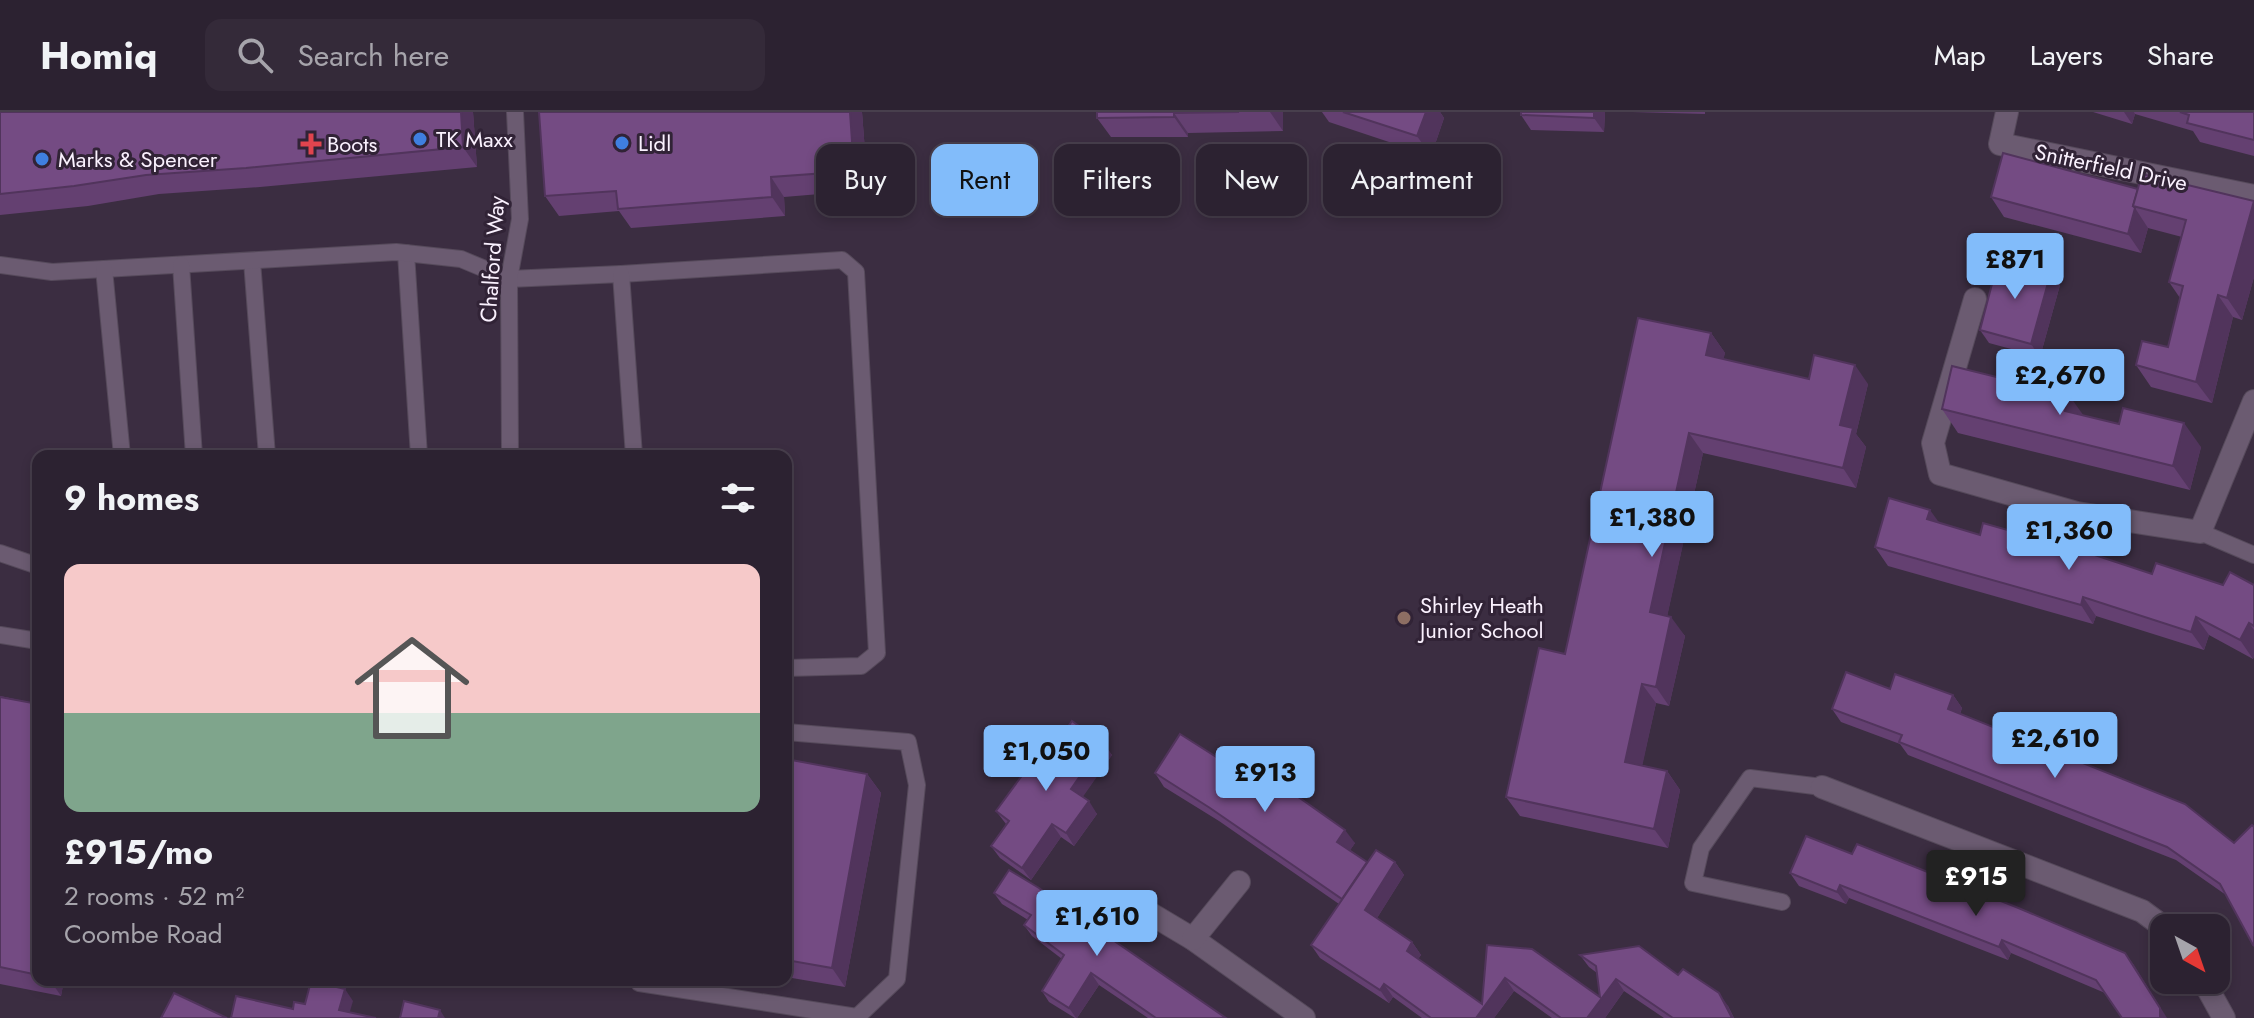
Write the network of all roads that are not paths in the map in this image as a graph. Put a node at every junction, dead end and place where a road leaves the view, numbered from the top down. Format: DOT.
graph roads {
  1 [pos="515,112"];
  2 [pos="2007,112"];
  3 [pos="2254,196"];
  4 [pos="406,253"];
  5 [pos="252,261"];
  6 [pos="0,265"];
  7 [pos="181,265"];
  8 [pos="104,269"];
  9 [pos="621,274"];
  10 [pos="509,279"];
  11 [pos="1975,299"];
  12 [pos="2254,401"];
  13 [pos="121,450"];
  14 [pos="194,450"];
  15 [pos="267,450"];
  16 [pos="419,450"];
  17 [pos="510,450"];
  18 [pos="634,450"];
  19 [pos="2200,532"];
  20 [pos="0,553"];
  21 [pos="2254,555"];
  22 [pos="32,564"];
  23 [pos="0,635"];
  24 [pos="32,640"];
  25 [pos="792,668"];
  26 [pos="792,732"];
  27 [pos="1822,787"];
  28 [pos="1239,882"];
  29 [pos="1782,902"];
  30 [pos="1151,914"];
  31 [pos="2150,917"];
  32 [pos="1193,939"];
  33 [pos="658,986"];
  34 [pos="2211,994"];
  35 [pos="1304,1018"];
  36 [pos="2224,1018"];
  1 -- 10 [label="lane, Chalford Way"];
  2 -- 3 [label="street, Snitterfield Drive"];
  4 -- 5 [label="lane"];
  4 -- 10 [label="lane"];
  4 -- 16 [label="lane"];
  5 -- 7 [label="lane"];
  5 -- 15 [label="lane"];
  6 -- 8 [label="lane"];
  7 -- 8 [label="lane"];
  7 -- 14 [label="lane"];
  8 -- 13 [label="lane"];
  9 -- 10 [label="lane"];
  9 -- 18 [label="lane"];
  9 -- 25 [label="lane"];
  10 -- 17 [label="lane, Chalford Way"];
  11 -- 19 [label="street"];
  12 -- 19 [label="street"];
  19 -- 21 [label="lane"];
  20 -- 22 [label="lane"];
  23 -- 24 [label="lane"];
  26 -- 33 [label="lane"];
  27 -- 29 [label="lane"];
  27 -- 31 [label="street"];
  28 -- 32 [label="street"];
  30 -- 32 [label="street"];
  32 -- 35 [label="street"];
  34 -- 36 [label="street"];
}
